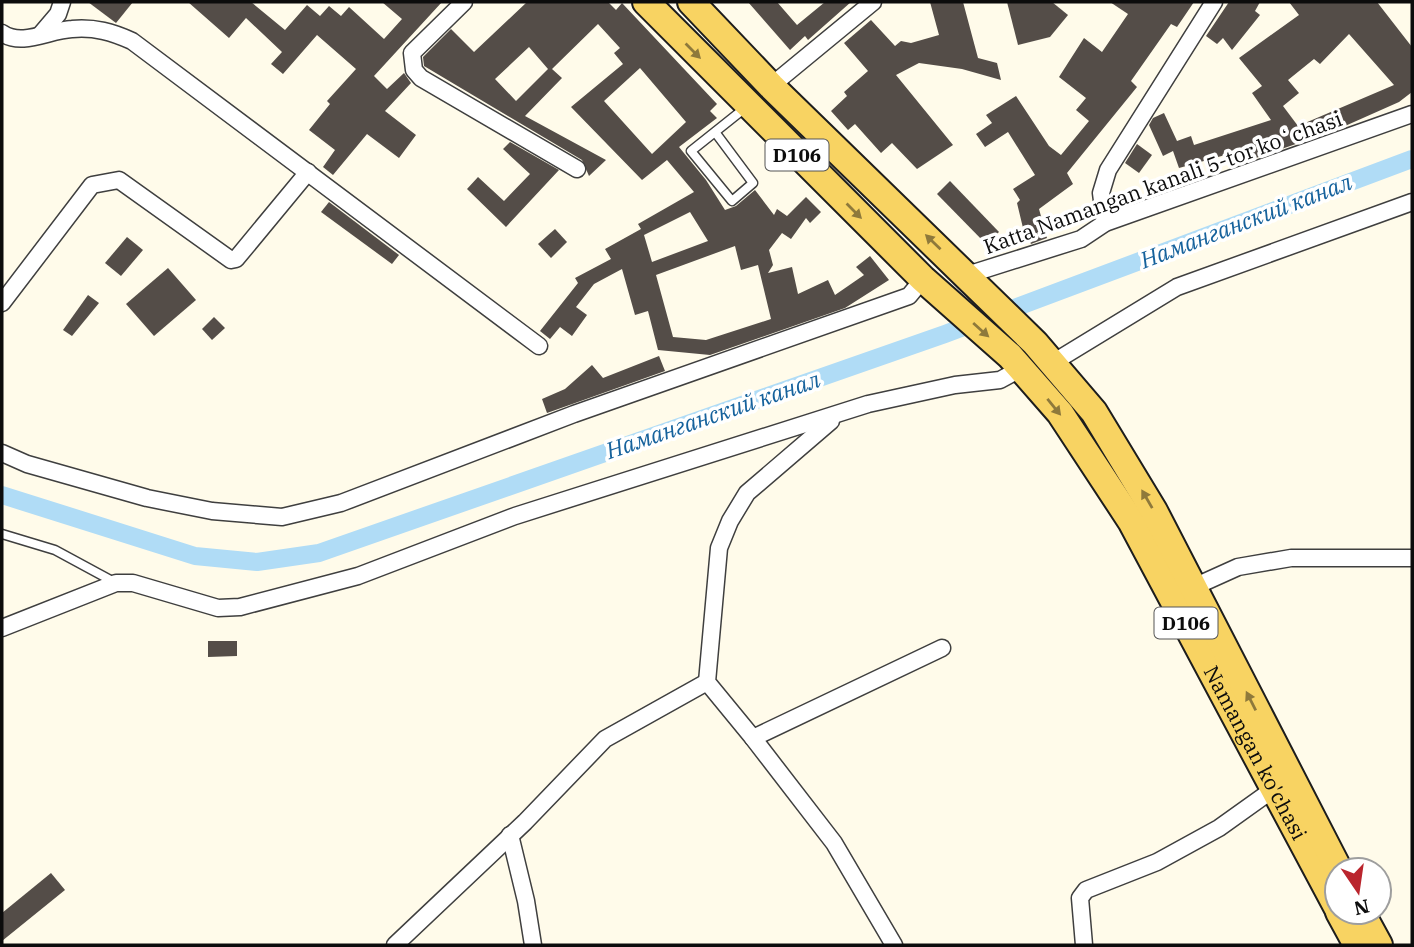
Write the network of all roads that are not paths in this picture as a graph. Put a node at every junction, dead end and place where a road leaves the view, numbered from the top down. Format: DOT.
graph roads {
  1 [pos="62,2"];
  2 [pos="464,2"];
  3 [pos="646,2"];
  4 [pos="691,2"];
  5 [pos="873,2"];
  6 [pos="1214,2"];
  7 [pos="2,33"];
  8 [pos="41,34"];
  9 [pos="771,86"];
  10 [pos="748,106"];
  11 [pos="1412,114"];
  12 [pos="715,132"];
  13 [pos="577,169"];
  14 [pos="308,172"];
  15 [pos="1412,202"];
  16 [pos="1105,223"];
  17 [pos="923,279"];
  18 [pos="975,282"];
  19 [pos="2,303"];
  20 [pos="539,346"];
  21 [pos="1016,362"];
  22 [pos="1054,362"];
  23 [pos="838,415"];
  24 [pos="2,453"];
  25 [pos="2,534"];
  26 [pos="1412,558"];
  27 [pos="116,583"];
  28 [pos="1183,592"];
  29 [pos="2,628"];
  30 [pos="942,648"];
  31 [pos="707,682"];
  32 [pos="753,738"];
  33 [pos="1275,788"];
  34 [pos="510,835"];
  35 [pos="1331,856"];
  36 [pos="1323,880"];
  37 [pos="1347,926"];
  38 [pos="1369,926"];
  39 [pos="395,945"];
  40 [pos="533,945"];
  41 [pos="894,945"];
  42 [pos="1084,945"];
  43 [pos="1357,945"];
  44 [pos="1379,945"];
  1 -- 8 [label="street"];
  2 -- 13 [label="street"];
  3 -- 10 [label="main road, D106, one-way"];
  4 -- 9 [label="main road, D106"];
  5 -- 9 [label="street"];
  6 -- 16 [label="street"];
  7 -- 8 [label="street"];
  8 -- 14 [label="street"];
  18 -- 9 [label="main road, D106, one-way"];
  10 -- 12 [label="lane"];
  10 -- 17 [label="main road, D106, one-way"];
  11 -- 16 [label="street, Katta Namangan kanali 5-tor koʻchasi"];
  12 -- 12 [label="lane"];
  14 -- 19 [label="street"];
  14 -- 20 [label="street"];
  15 -- 22 [label="street"];
  16 -- 18 [label="street, Katta Namangan kanali 5-tor koʻchasi"];
  17 -- 21 [label="main road, D106, one-way"];
  17 -- 24 [label="street"];
  18 -- 22 [label="main road, Namangan ko'chasi / D106"];
  21 -- 23 [label="street"];
  21 -- 28 [label="main road, Namangan ko'chasi / D106, one-way"];
  28 -- 22 [label="main road, Namangan ko'chasi / D106, one-way"];
  23 -- 27 [label="street"];
  23 -- 31 [label="street"];
  25 -- 27 [label="lane"];
  26 -- 28 [label="street"];
  27 -- 29 [label="street"];
  28 -- 33 [label="main road, Namangan ko'chasi / D106"];
  35 -- 28 [label="main road, Namangan ko'chasi / D106, one-way"];
  30 -- 32 [label="street"];
  31 -- 32 [label="street"];
  31 -- 34 [label="street"];
  32 -- 41 [label="street"];
  33 -- 36 [label="main road, Namangan ko'chasi / D106"];
  33 -- 42 [label="street"];
  34 -- 39 [label="street"];
  34 -- 40 [label="street"];
  37 -- 43 [label="main road"];
  38 -- 44 [label="main road"];
}
